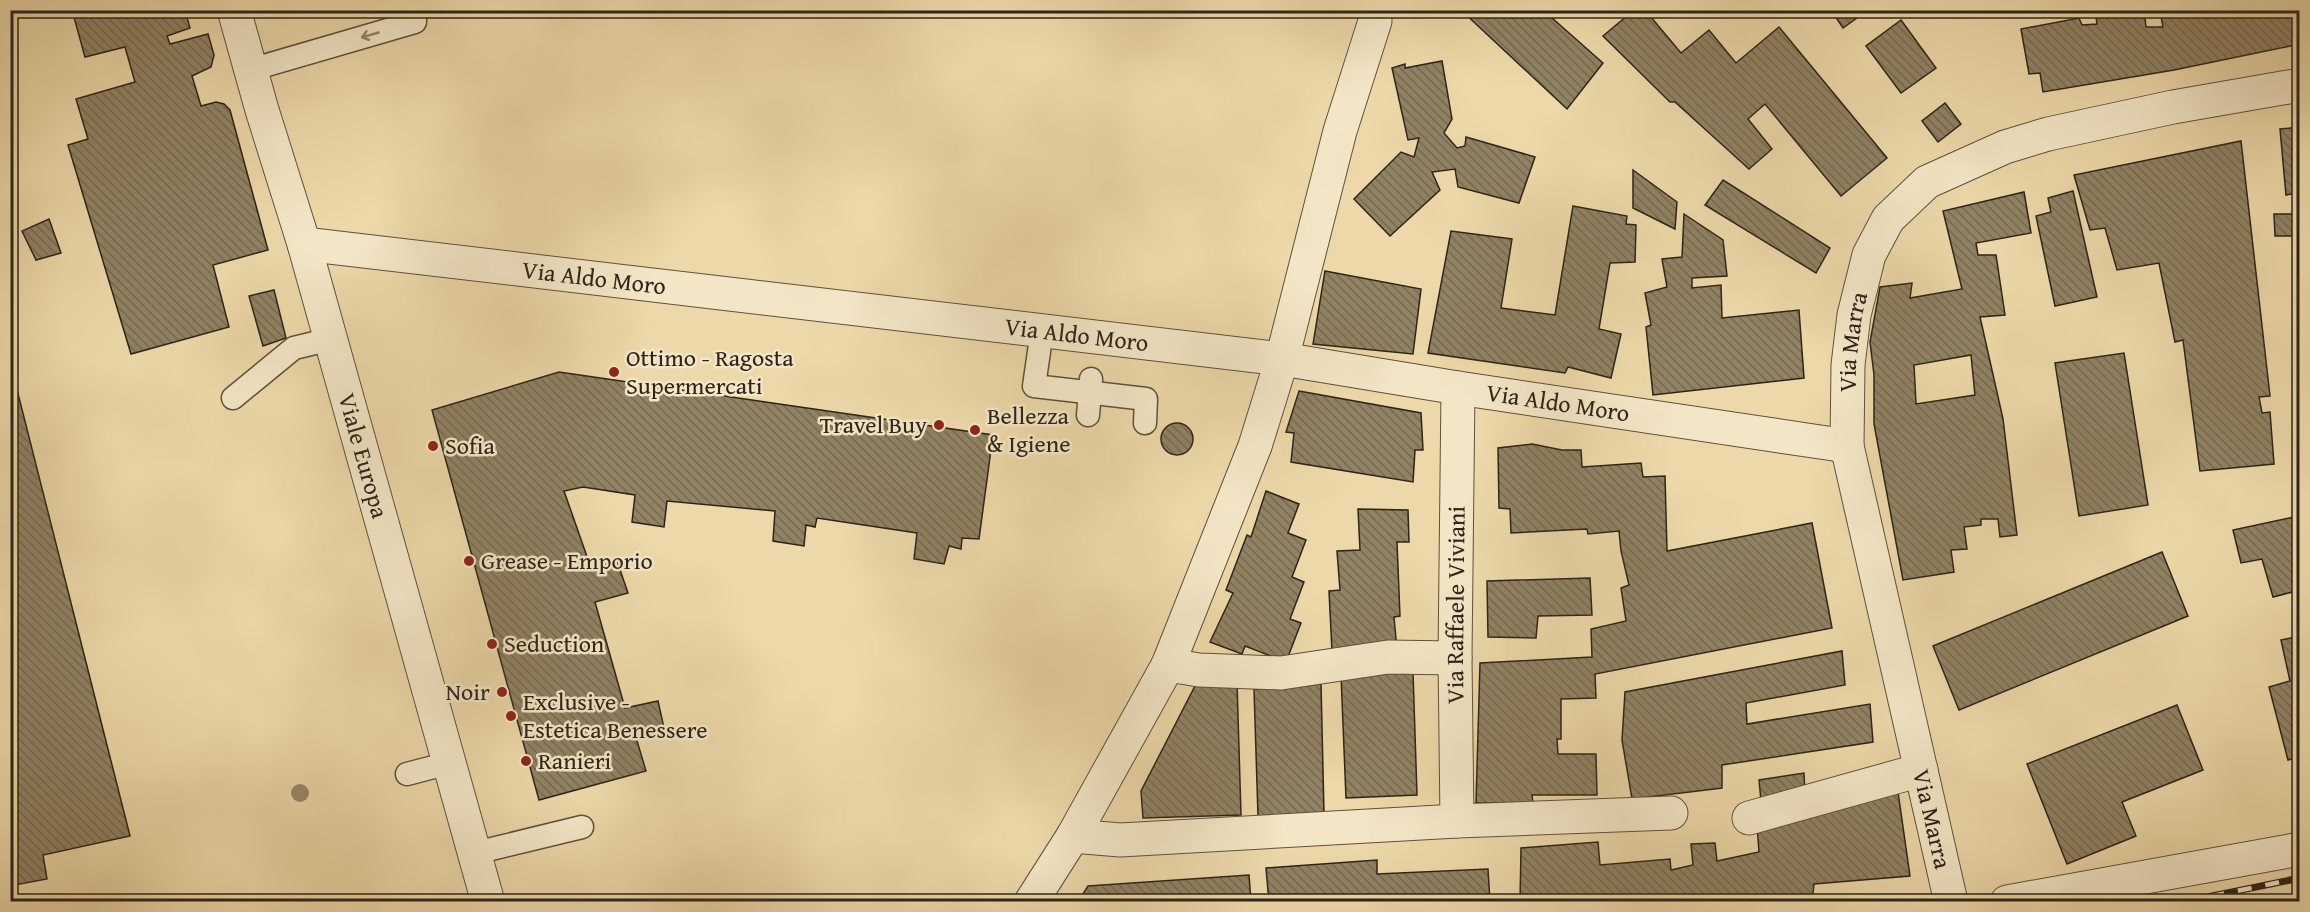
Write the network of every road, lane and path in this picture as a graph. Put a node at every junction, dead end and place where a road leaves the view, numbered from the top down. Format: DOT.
graph roads {
  1 [pos="234,10"];
  2 [pos="415,10"];
  3 [pos="1375,21"];
  4 [pos="250,70"];
  5 [pos="2300,85"];
  6 [pos="304,244"];
  7 [pos="1042,331"];
  8 [pos="331,339"];
  9 [pos="1282,359"];
  10 [pos="1458,388"];
  11 [pos="232,398"];
  12 [pos="1145,423"];
  13 [pos="1847,446"];
  14 [pos="1455,658"];
  15 [pos="1168,664"];
  16 [pos="449,763"];
  17 [pos="1921,770"];
  18 [pos="407,774"];
  19 [pos="1671,813"];
  20 [pos="1749,818"];
  21 [pos="1457,821"];
  22 [pos="582,827"];
  23 [pos="1073,836"];
  24 [pos="2300,849"];
  25 [pos="475,853"];
  26 [pos="488,902"];
  27 [pos="1031,902"];
  28 [pos="1951,902"];
  29 [pos="2007,902"];
  1 -- 4 [label="street, Viale Europa"];
  2 -- 4 [label="lane, one-way"];
  3 -- 9 [label="street"];
  4 -- 6 [label="street, Viale Europa"];
  5 -- 13 [label="street, Via Marra"];
  6 -- 7 [label="street, Via Aldo Moro"];
  6 -- 8 [label="street, Viale Europa"];
  7 -- 9 [label="street, Via Aldo Moro"];
  7 -- 12 [label="lane"];
  8 -- 11 [label="lane"];
  8 -- 16 [label="street, Viale Europa"];
  9 -- 10 [label="street, Via Aldo Moro"];
  9 -- 15 [label="street"];
  10 -- 13 [label="street, Via Aldo Moro"];
  10 -- 14 [label="street, Via Raffaele Viviani"];
  13 -- 17 [label="street, Via Marra"];
  14 -- 15 [label="street"];
  14 -- 21 [label="street, Via Raffaele Viviani"];
  15 -- 23 [label="street"];
  16 -- 18 [label="lane"];
  16 -- 25 [label="street, Viale Europa"];
  17 -- 20 [label="street"];
  17 -- 28 [label="street, Via Marra"];
  19 -- 21 [label="street"];
  21 -- 23 [label="street"];
  22 -- 25 [label="lane"];
  23 -- 27 [label="street"];
  24 -- 29 [label="street"];
  25 -- 26 [label="street, Viale Europa"];
}
